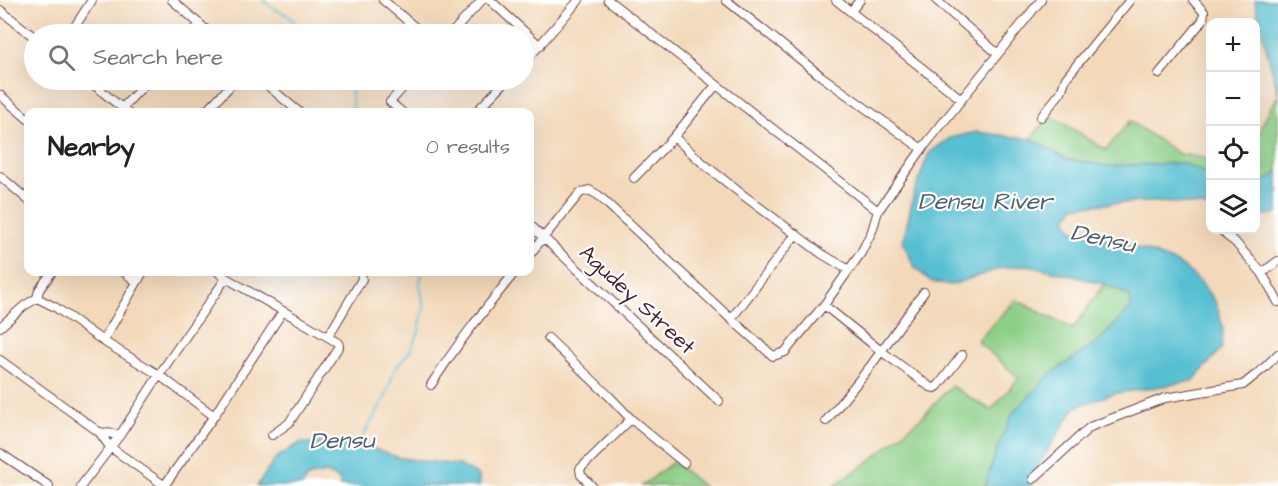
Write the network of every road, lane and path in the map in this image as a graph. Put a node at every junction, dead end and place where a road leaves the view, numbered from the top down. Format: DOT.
graph roads {
  1 [pos="92,0"];
  2 [pos="172,0"];
  3 [pos="383,0"];
  4 [pos="482,0"];
  5 [pos="490,0"];
  6 [pos="579,0"];
  7 [pos="608,0"];
  8 [pos="726,0"];
  9 [pos="836,0"];
  10 [pos="860,0"];
  11 [pos="937,0"];
  12 [pos="1041,0"];
  13 [pos="1130,0"];
  14 [pos="1193,0"];
  15 [pos="0,10"];
  16 [pos="851,11"];
  17 [pos="76,24"];
  18 [pos="200,24"];
  19 [pos="411,24"];
  20 [pos="460,24"];
  21 [pos="516,24"];
  22 [pos="24,29"];
  23 [pos="534,40"];
  24 [pos="540,46"];
  25 [pos="534,52"];
  26 [pos="998,54"];
  27 [pos="1159,74"];
  28 [pos="716,85"];
  29 [pos="100,90"];
  30 [pos="141,90"];
  31 [pos="227,90"];
  32 [pos="273,90"];
  33 [pos="401,90"];
  34 [pos="497,90"];
  35 [pos="0,95"];
  36 [pos="961,99"];
  37 [pos="122,108"];
  38 [pos="126,108"];
  39 [pos="210,108"];
  40 [pos="294,108"];
  41 [pos="397,108"];
  42 [pos="480,108"];
  43 [pos="24,116"];
  44 [pos="1041,117"];
  45 [pos="674,137"];
  46 [pos="922,148"];
  47 [pos="0,176"];
  48 [pos="634,178"];
  49 [pos="24,197"];
  50 [pos="878,211"];
  51 [pos="534,229"];
  52 [pos="796,234"];
  53 [pos="1225,234"];
  54 [pos="543,237"];
  55 [pos="534,249"];
  56 [pos="1278,261"];
  57 [pos="849,270"];
  58 [pos="1262,273"];
  59 [pos="49,276"];
  60 [pos="129,276"];
  61 [pos="141,276"];
  62 [pos="223,276"];
  63 [pos="362,276"];
  64 [pos="512,276"];
  65 [pos="226,278"];
  66 [pos="137,282"];
  67 [pos="924,292"];
  68 [pos="37,298"];
  69 [pos="1278,302"];
  70 [pos="824,305"];
  71 [pos="283,311"];
  72 [pos="731,319"];
  73 [pos="0,327"];
  74 [pos="328,337"];
  75 [pos="548,338"];
  76 [pos="103,341"];
  77 [pos="881,351"];
  78 [pos="1278,354"];
  79 [pos="962,355"];
  80 [pos="0,360"];
  81 [pos="159,375"];
  82 [pos="431,385"];
  83 [pos="719,401"];
  84 [pos="214,416"];
  85 [pos="631,419"];
  86 [pos="826,421"];
  87 [pos="99,432"];
  88 [pos="120,435"];
  89 [pos="272,435"];
  90 [pos="110,447"];
  91 [pos="0,453"];
  92 [pos="684,464"];
  93 [pos="1033,479"];
  94 [pos="49,486"];
  95 [pos="81,486"];
  96 [pos="165,486"];
  97 [pos="592,486"];
  1 -- 17 [label="street"];
  2 -- 18 [label="street"];
  3 -- 19 [label="street"];
  4 -- 20 [label="street"];
  5 -- 21 [label="street"];
  6 -- 24 [label="street"];
  7 -- 28 [label="street"];
  8 -- 46 [label="street"];
  9 -- 16 [label="street"];
  10 -- 16 [label="street"];
  11 -- 26 [label="street"];
  12 -- 26 [label="street"];
  13 -- 44 [label="street"];
  14 -- 27 [label="street"];
  15 -- 22 [label="street"];
  16 -- 36 [label="street"];
  23 -- 24 [label="street"];
  24 -- 25 [label="street"];
  26 -- 36 [label="street"];
  28 -- 45 [label="street"];
  28 -- 50 [label="street"];
  29 -- 37 [label="street"];
  30 -- 38 [label="street"];
  31 -- 39 [label="street"];
  32 -- 40 [label="street"];
  33 -- 41 [label="street"];
  34 -- 42 [label="street"];
  35 -- 43 [label="street"];
  36 -- 46 [label="street"];
  45 -- 48 [label="street"];
  45 -- 52 [label="street"];
  46 -- 50 [label="street"];
  47 -- 49 [label="street"];
  50 -- 57 [label="street"];
  51 -- 54 [label="street, Agudey Street"];
  52 -- 57 [label="street"];
  52 -- 72 [label="street"];
  53 -- 58 [label="street"];
  54 -- 55 [label="street"];
  54 -- 72 [label="street"];
  54 -- 83 [label="street, Agudey Street"];
  56 -- 58 [label="street"];
  57 -- 70 [label="street"];
  58 -- 69 [label="street"];
  59 -- 68 [label="street"];
  60 -- 66 [label="street"];
  61 -- 66 [label="street"];
  62 -- 65 [label="street"];
  63 -- 74 [label="street"];
  64 -- 82 [label="street"];
  65 -- 71 [label="street"];
  65 -- 81 [label="street"];
  66 -- 76 [label="street"];
  67 -- 77 [label="street"];
  68 -- 73 [label="street"];
  68 -- 76 [label="street"];
  70 -- 72 [label="street"];
  70 -- 77 [label="street"];
  71 -- 74 [label="street"];
  71 -- 84 [label="street"];
  74 -- 89 [label="street"];
  75 -- 85 [label="street"];
  76 -- 81 [label="street"];
  77 -- 79 [label="street"];
  77 -- 86 [label="street"];
  78 -- 93 [label="street"];
  80 -- 87 [label="street"];
  81 -- 84 [label="street"];
  81 -- 88 [label="street"];
  84 -- 96 [label="street"];
  85 -- 92 [label="street"];
  85 -- 97 [label="street"];
  87 -- 88 [label="street"];
  87 -- 90 [label="street"];
  88 -- 90 [label="street"];
  90 -- 95 [label="street"];
  90 -- 96 [label="street"];
  91 -- 94 [label="street"];
}
